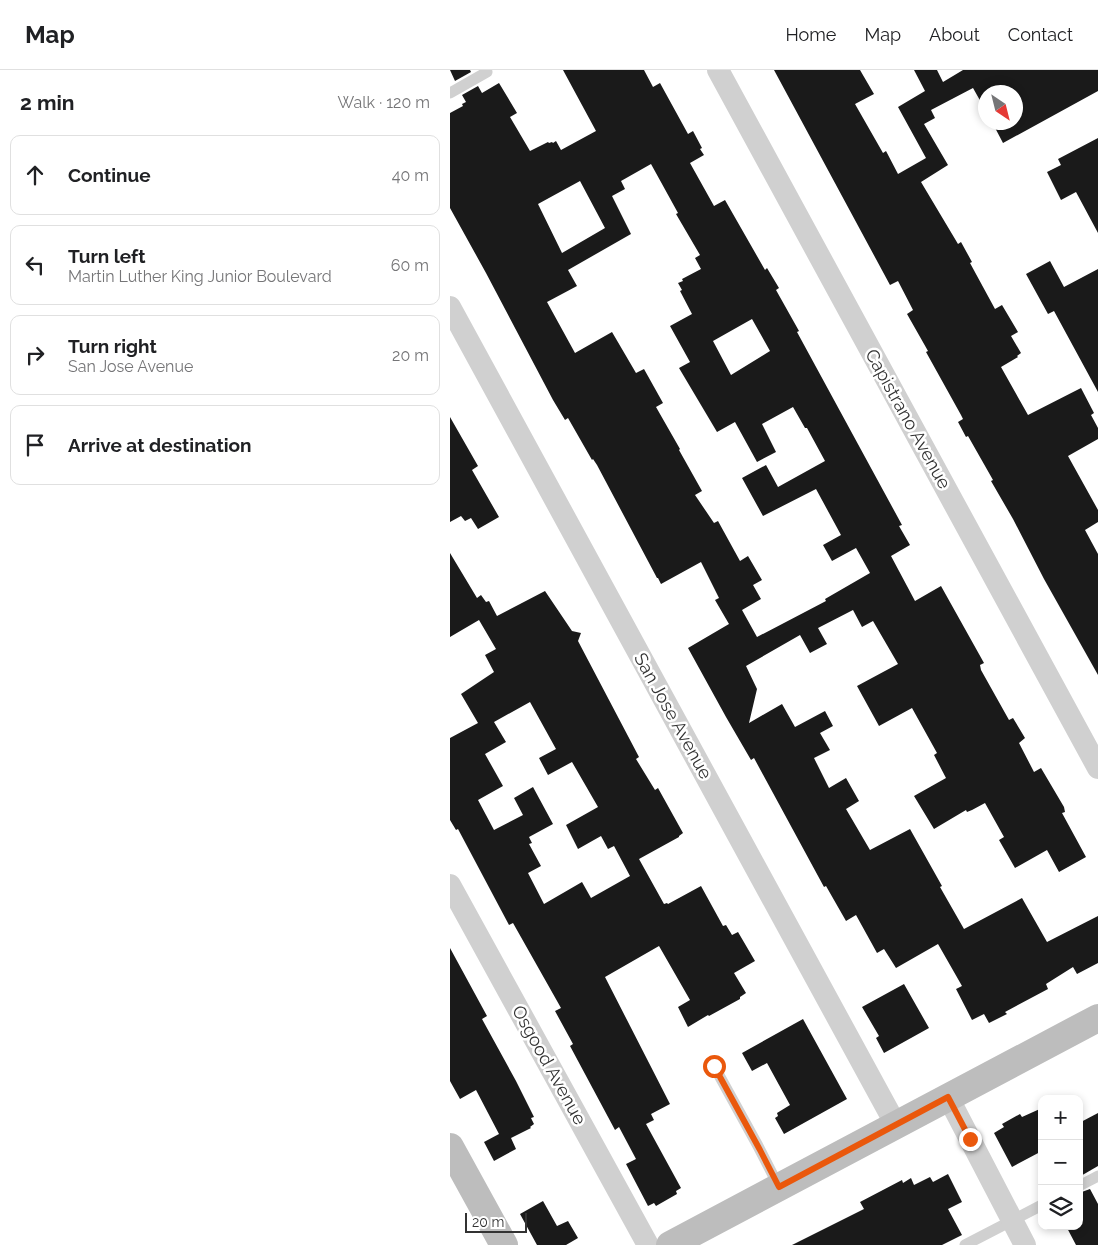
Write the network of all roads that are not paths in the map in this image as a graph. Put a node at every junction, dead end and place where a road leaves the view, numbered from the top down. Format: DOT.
graph roads {
  1 [pos="718,70"];
  2 [pos="486,72"];
  3 [pos="450,93"];
  4 [pos="450,307"];
  5 [pos="1098,768"];
  6 [pos="450,885"];
  7 [pos="1098,1018"];
  8 [pos="714,1066"];
  9 [pos="948,1097"];
  10 [pos="896,1125"];
  11 [pos="450,1147"];
  12 [pos="1098,1176"];
  13 [pos="1081,1185"];
  14 [pos="779,1187"];
  15 [pos="1038,1207"];
  16 [pos="1012,1221"];
  17 [pos="504,1245"];
  18 [pos="648,1245"];
  19 [pos="670,1245"];
  20 [pos="965,1245"];
  21 [pos="1025,1245"];
  1 -- 5 [label="street, Capistrano Avenue"];
  2 -- 3 [label="lane"];
  4 -- 10 [label="street, San Jose Avenue"];
  6 -- 18 [label="street, Osgood Avenue"];
  7 -- 9 [label="main road"];
  8 -- 14 [label="lane"];
  9 -- 10 [label="main road"];
  9 -- 16 [label="street"];
  10 -- 14 [label="main road"];
  11 -- 17 [label="main road"];
  12 -- 13 [label="lane"];
  14 -- 19 [label="main road"];
  15 -- 16 [label="lane"];
  16 -- 20 [label="lane"];
  16 -- 21 [label="street"];
}
